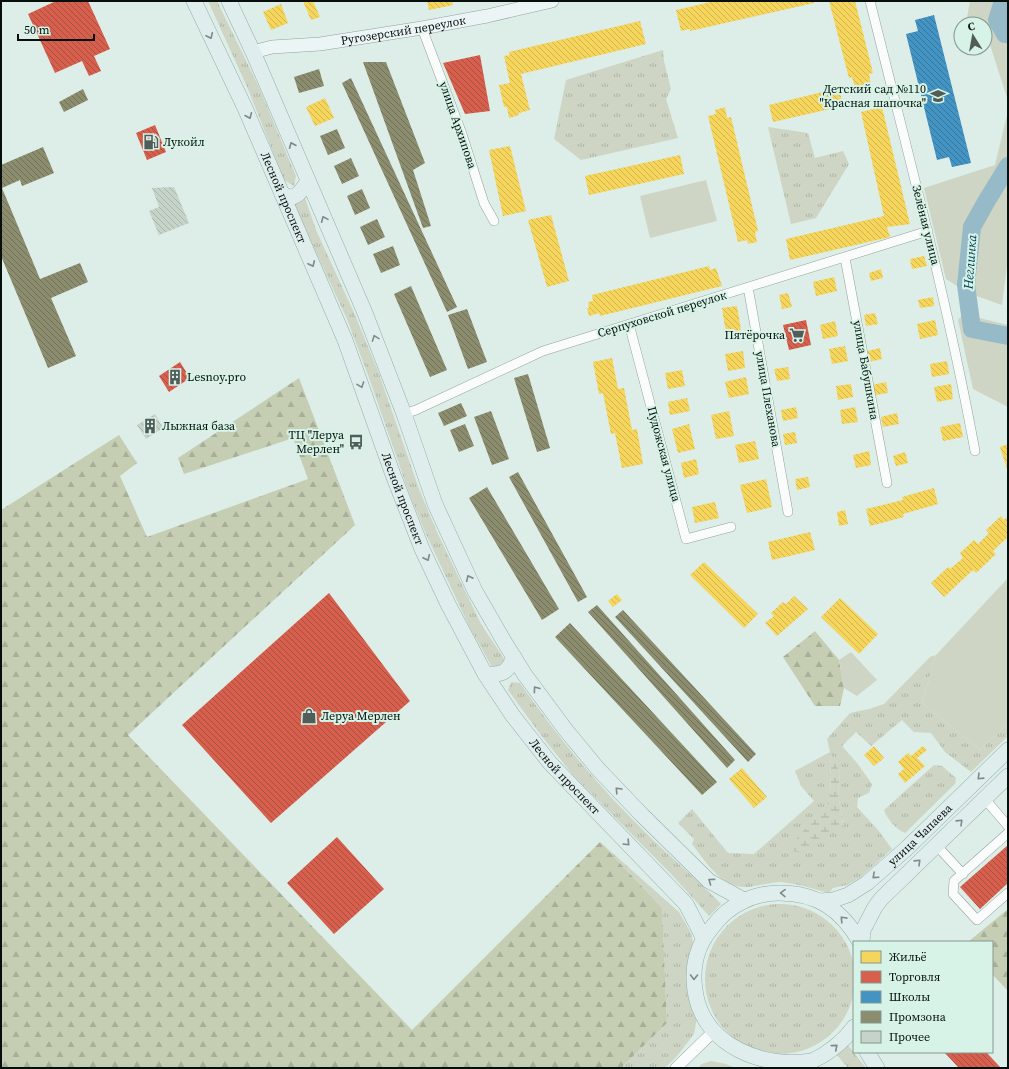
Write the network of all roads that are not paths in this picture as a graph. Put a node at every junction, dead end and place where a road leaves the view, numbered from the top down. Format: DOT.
graph roads {
  1 [pos="194,1"];
  2 [pos="229,1"];
  3 [pos="552,1"];
  4 [pos="870,1"];
  5 [pos="422,28"];
  6 [pos="253,52"];
  7 [pos="308,181"];
  8 [pos="282,194"];
  9 [pos="494,220"];
  10 [pos="928,231"];
  11 [pos="845,258"];
  12 [pos="748,287"];
  13 [pos="629,324"];
  14 [pos="404,414"];
  15 [pos="975,451"];
  16 [pos="887,483"];
  17 [pos="788,512"];
  18 [pos="731,527"];
  19 [pos="514,657"];
  20 [pos="485,674"];
  21 [pos="525,675"];
  22 [pos="500,696"];
  23 [pos="1008,750"];
  24 [pos="1008,776"];
  25 [pos="984,799"];
  26 [pos="1008,826"];
  27 [pos="1008,834"];
  28 [pos="936,845"];
  29 [pos="963,874"];
  30 [pos="1008,893"];
  31 [pos="744,900"];
  32 [pos="820,901"];
  33 [pos="704,939"];
  34 [pos="860,941"];
  35 [pos="861,941"];
  36 [pos="853,1028"];
  37 [pos="712,1033"];
  38 [pos="868,1053"];
  39 [pos="817,1065"];
  40 [pos="676,1068"];
  41 [pos="877,1068"];
  1 -- 8 [label="main road, Лесной проспект, one-way"];
  2 -- 6 [label="main road"];
  3 -- 5 [label="main road, Ругозерский переулок"];
  4 -- 10 [label="street, Зелёная улица"];
  5 -- 6 [label="main road, Ругозерский переулок"];
  5 -- 9 [label="street, улица Архипова"];
  7 -- 6 [label="main road, one-way"];
  7 -- 8 [label="main road"];
  14 -- 7 [label="main road, one-way"];
  8 -- 20 [label="main road, Лесной проспект, one-way"];
  10 -- 11 [label="street, Серпуховской переулок"];
  10 -- 15 [label="street, Зелёная улица"];
  11 -- 12 [label="street, Серпуховской переулок"];
  11 -- 16 [label="street, улица Бабушкина"];
  12 -- 13 [label="street, Серпуховской переулок"];
  12 -- 17 [label="street, улица Плеханова"];
  13 -- 14 [label="street, Серпуховской переулок"];
  13 -- 18 [label="street, Пудожская улица"];
  19 -- 14 [label="main road, one-way"];
  19 -- 20 [label="main road"];
  19 -- 21 [label="main road"];
  20 -- 22 [label="main road, Лесной проспект"];
  21 -- 22 [label="main road"];
  31 -- 21 [label="main road, one-way"];
  22 -- 33 [label="main road, Лесной проспект, one-way"];
  23 -- 32 [label="main road, улица Чапаева, one-way"];
  24 -- 25 [label="main road, улица Чапаева"];
  25 -- 26 [label="street"];
  28 -- 25 [label="main road, улица Чапаева, one-way"];
  27 -- 29 [label="street"];
  28 -- 29 [label="street"];
  35 -- 28 [label="main road, улица Чапаева, one-way"];
  29 -- 30 [label="street"];
  32 -- 31 [label="main road, one-way"];
  31 -- 33 [label="main road"];
  34 -- 32 [label="main road, one-way"];
  33 -- 37 [label="main road, one-way"];
  39 -- 36 [label="main road, one-way"];
  37 -- 39 [label="main road"];
  37 -- 40 [label="street"];
  38 -- 41 [label="main road"];
}
